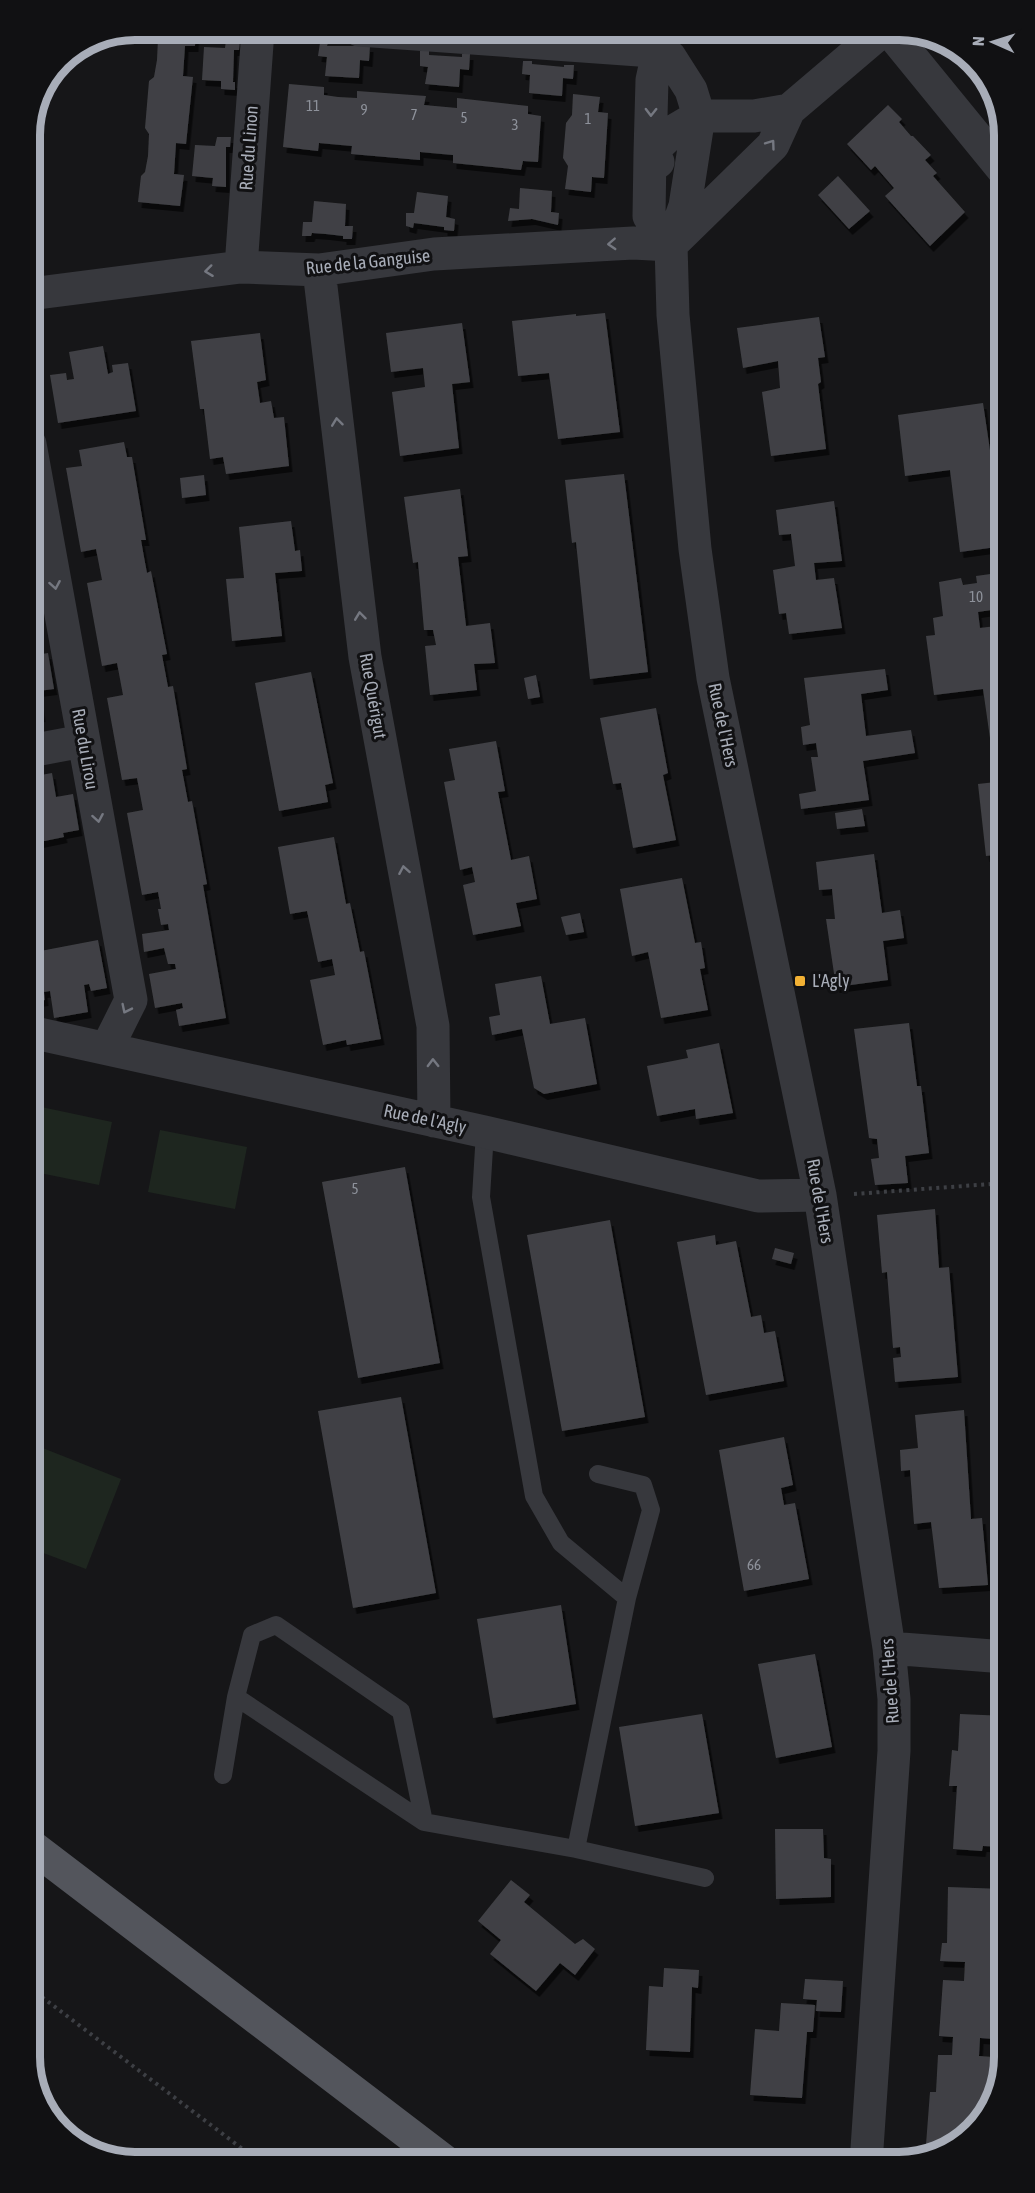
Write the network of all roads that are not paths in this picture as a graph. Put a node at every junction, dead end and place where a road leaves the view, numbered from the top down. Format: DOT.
graph roads {
  1 [pos="257,40"];
  2 [pos="506,40"];
  3 [pos="871,41"];
  4 [pos="898,41"];
  5 [pos="660,42"];
  6 [pos="789,110"];
  7 [pos="699,116"];
  8 [pos="650,153"];
  9 [pos="994,159"];
  10 [pos="740,177"];
  11 [pos="688,183"];
  12 [pos="671,245"];
  13 [pos="241,267"];
  14 [pos="319,270"];
  15 [pos="41,293"];
  16 [pos="41,505"];
  17 [pos="83,741"];
  18 [pos="41,749"];
  19 [pos="41,1034"];
  20 [pos="107,1048"];
  21 [pos="434,1121"];
  22 [pos="485,1132"];
  23 [pos="820,1195"];
  24 [pos="598,1474"];
  25 [pos="627,1598"];
  26 [pos="889,1648"];
  27 [pos="994,1656"];
  28 [pos="236,1697"];
  29 [pos="223,1775"];
  30 [pos="424,1822"];
  31 [pos="576,1849"];
  32 [pos="40,1853"];
  33 [pos="705,1878"];
  34 [pos="433,2152"];
  35 [pos="867,2152"];
  1 -- 13 [label="street, Rue du Linon"];
  2 -- 5 [label="street"];
  3 -- 6 [label="street"];
  4 -- 9 [label="street"];
  5 -- 7 [label="street, Rue de l'Hers"];
  5 -- 8 [label="street, one-way"];
  6 -- 7 [label="street"];
  10 -- 6 [label="street, one-way"];
  7 -- 8 [label="street"];
  7 -- 11 [label="street, Rue de l'Hers"];
  8 -- 11 [label="street"];
  8 -- 12 [label="street"];
  10 -- 11 [label="street"];
  10 -- 12 [label="street"];
  11 -- 12 [label="street, Rue de l'Hers"];
  12 -- 14 [label="street, Rue de la Ganguise, one-way"];
  12 -- 23 [label="street, Rue de l'Hers"];
  13 -- 14 [label="street, Rue de la Ganguise"];
  13 -- 15 [label="street, Rue de la Ganguise, one-way"];
  21 -- 14 [label="street, Rue Quérigut, one-way"];
  16 -- 17 [label="street, Rue du Lirou, one-way"];
  17 -- 18 [label="street"];
  17 -- 20 [label="street, Rue du Lirou, one-way"];
  19 -- 20 [label="street, Rue de l'Agly"];
  20 -- 21 [label="street, Rue de l'Agly"];
  21 -- 22 [label="street, Rue de l'Agly"];
  22 -- 23 [label="street, Rue de l'Agly"];
  22 -- 25 [label="lane"];
  23 -- 26 [label="street, Rue de l'Hers"];
  24 -- 25 [label="lane"];
  25 -- 31 [label="lane"];
  26 -- 27 [label="street"];
  26 -- 35 [label="street, Rue de l'Hers"];
  28 -- 29 [label="lane"];
  28 -- 30 [label="lane"];
  28 -- 30 [label="lane"];
  30 -- 31 [label="lane"];
  31 -- 33 [label="lane"];
  32 -- 34 [label="main road"];
}
